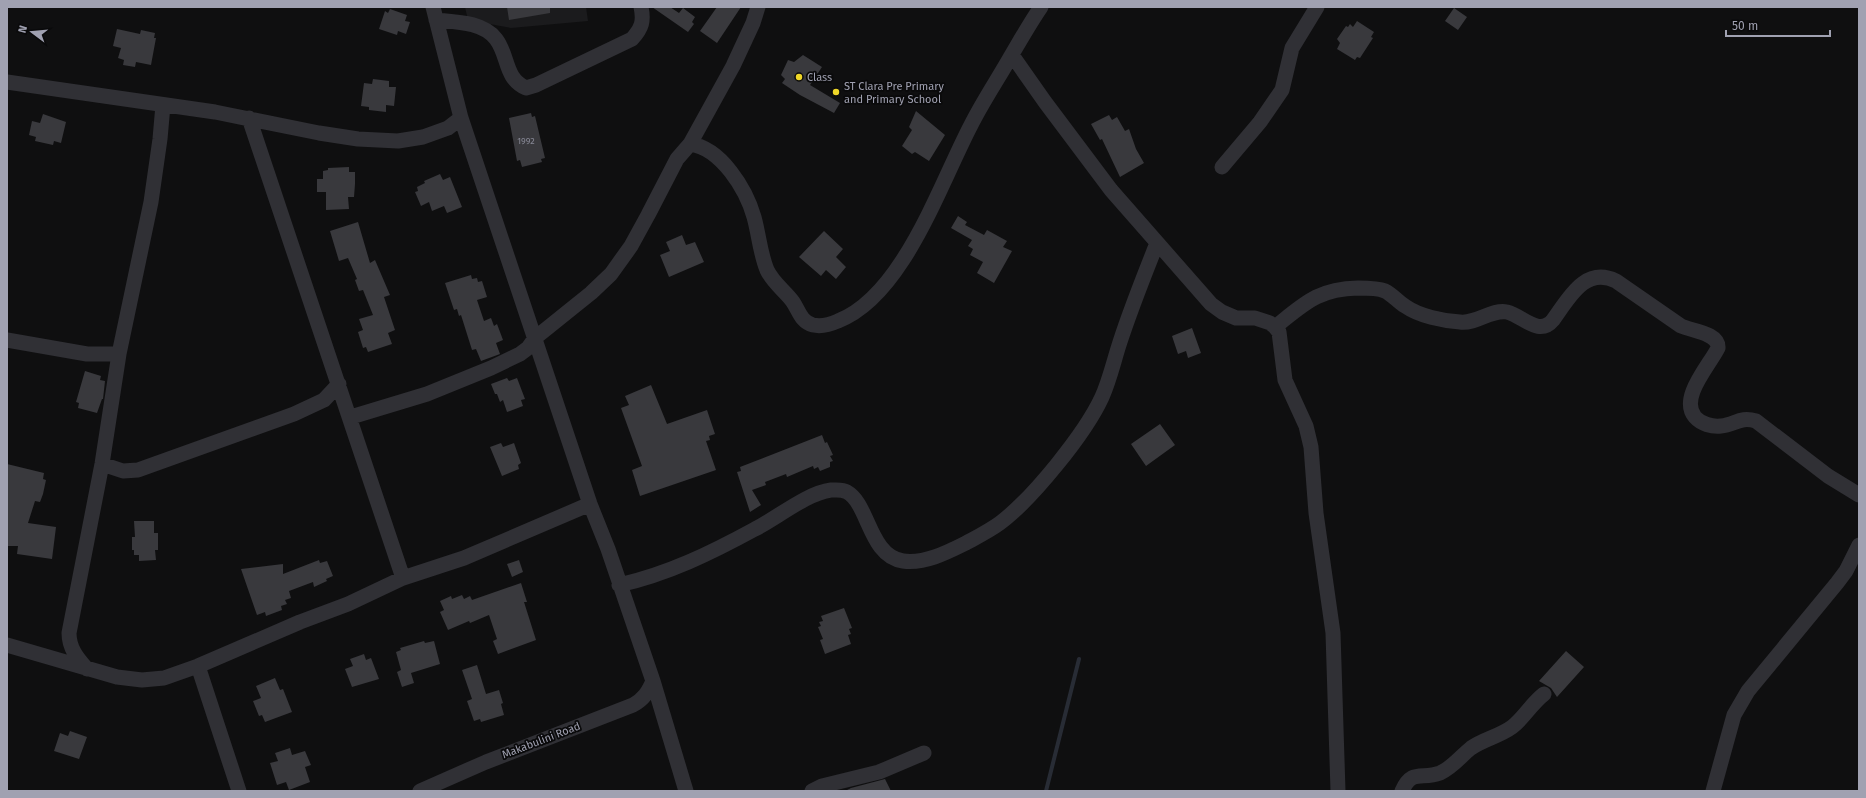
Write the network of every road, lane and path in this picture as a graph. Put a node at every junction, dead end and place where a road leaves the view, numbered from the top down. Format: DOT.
graph roads {
  1 [pos="641,7"];
  2 [pos="758,7"];
  3 [pos="1041,7"];
  4 [pos="1317,7"];
  5 [pos="435,14"];
  6 [pos="1012,54"];
  7 [pos="7,82"];
  8 [pos="163,105"];
  9 [pos="249,118"];
  10 [pos="461,118"];
  11 [pos="690,144"];
  12 [pos="1222,167"];
  13 [pos="1157,243"];
  14 [pos="1275,327"];
  15 [pos="535,338"];
  16 [pos="7,340"];
  17 [pos="119,354"];
  18 [pos="339,384"];
  19 [pos="351,417"];
  20 [pos="102,464"];
  21 [pos="1859,495"];
  22 [pos="590,504"];
  23 [pos="1859,545"];
  24 [pos="403,578"];
  25 [pos="619,585"];
  26 [pos="7,645"];
  27 [pos="198,666"];
  28 [pos="87,669"];
  29 [pos="652,681"];
  30 [pos="1544,694"];
  31 [pos="924,754"];
  32 [pos="239,791"];
  33 [pos="420,791"];
  34 [pos="686,791"];
  35 [pos="812,791"];
  36 [pos="1338,791"];
  37 [pos="1402,791"];
  38 [pos="1713,791"];
  1 -- 5 [label="street"];
  2 -- 11 [label="street"];
  3 -- 6 [label="street"];
  4 -- 12 [label="street"];
  5 -- 10 [label="street"];
  6 -- 11 [label="street"];
  6 -- 13 [label="street"];
  7 -- 8 [label="street"];
  8 -- 9 [label="street"];
  8 -- 17 [label="street"];
  9 -- 10 [label="street"];
  9 -- 18 [label="street"];
  10 -- 15 [label="street"];
  11 -- 15 [label="street"];
  13 -- 14 [label="street"];
  13 -- 25 [label="street"];
  14 -- 21 [label="street"];
  14 -- 36 [label="street"];
  15 -- 19 [label="street"];
  15 -- 22 [label="street"];
  16 -- 17 [label="street"];
  17 -- 20 [label="street"];
  18 -- 19 [label="street"];
  18 -- 20 [label="street"];
  19 -- 24 [label="street"];
  20 -- 28 [label="street"];
  22 -- 24 [label="street"];
  22 -- 25 [label="street"];
  23 -- 38 [label="street"];
  24 -- 27 [label="street"];
  25 -- 29 [label="street"];
  26 -- 28 [label="street"];
  27 -- 28 [label="street"];
  27 -- 32 [label="street"];
  29 -- 33 [label="street, Makabulini Road"];
  29 -- 34 [label="street"];
  30 -- 37 [label="street"];
  31 -- 35 [label="street"];
}
